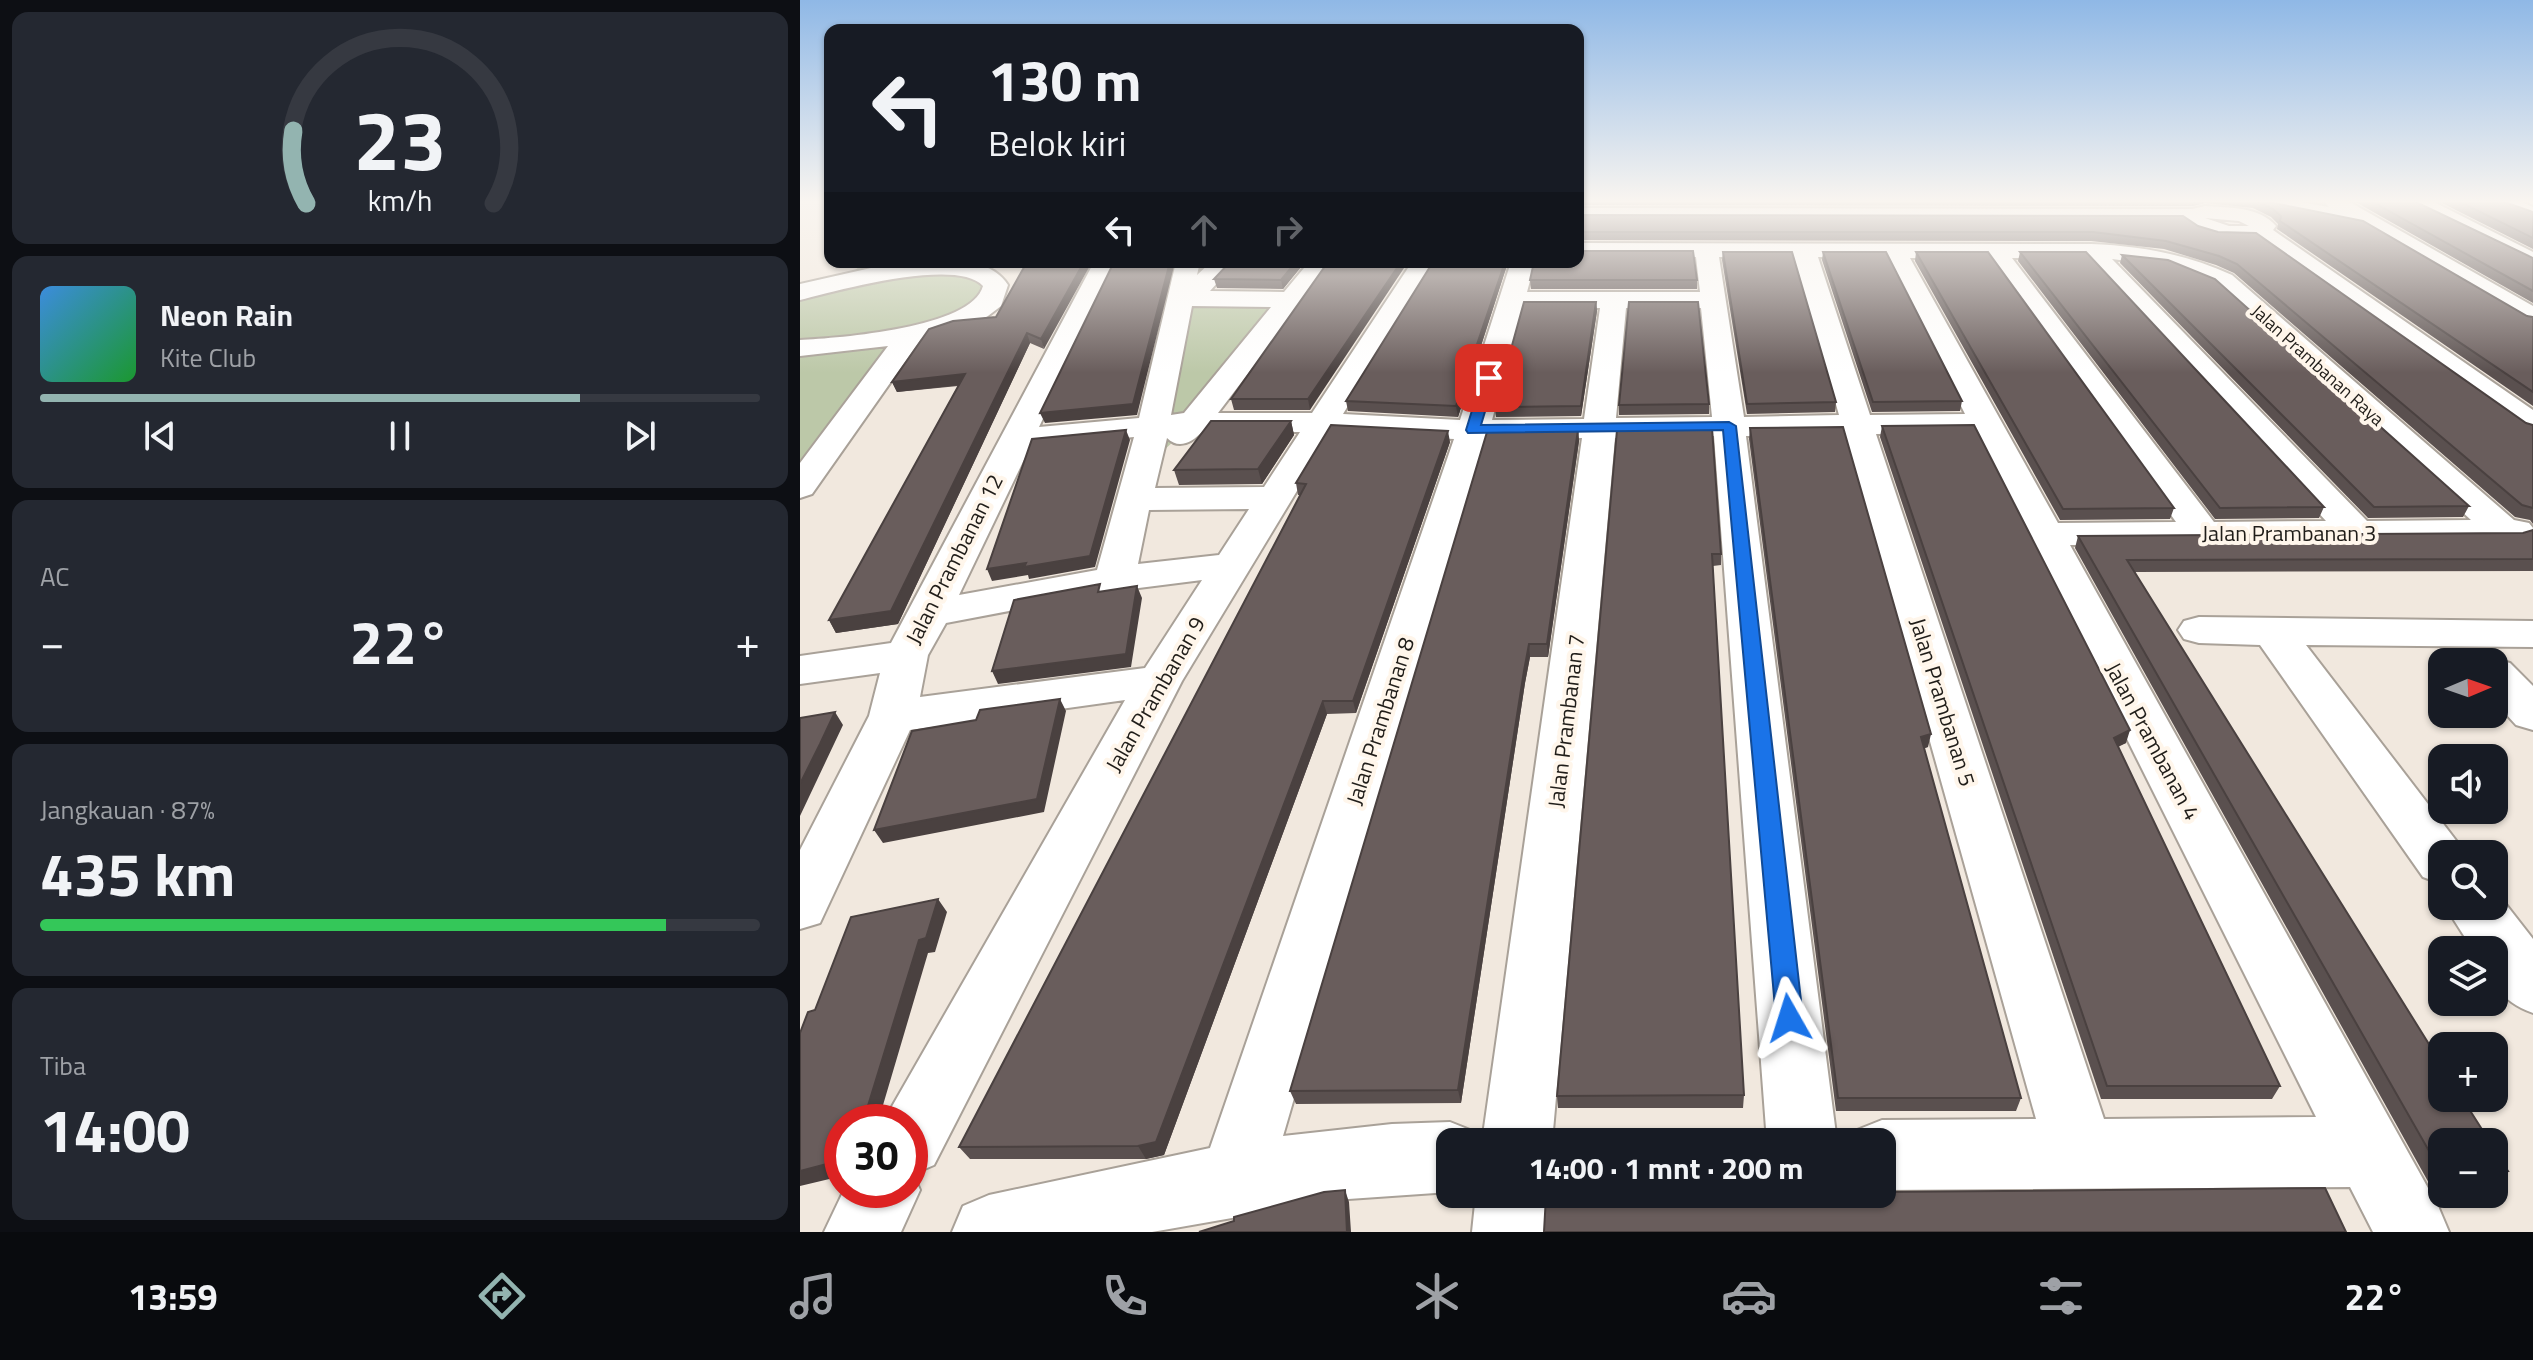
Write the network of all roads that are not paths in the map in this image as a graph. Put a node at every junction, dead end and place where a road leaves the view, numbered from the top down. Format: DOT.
graph roads {
  1 [pos="1708,258"];
  2 [pos="1806,258"];
  3 [pos="1899,258"];
  4 [pos="2001,258"];
  5 [pos="2098,258"];
  6 [pos="2224,258"];
  7 [pos="2279,258"];
  8 [pos="2433,258"];
  9 [pos="933,268"];
  10 [pos="967,268"];
  11 [pos="1103,268"];
  12 [pos="1188,268"];
  13 [pos="1218,268"];
  14 [pos="1316,268"];
  15 [pos="1420,268"];
  16 [pos="1521,268"];
  17 [pos="855,270"];
  18 [pos="2118,279"];
  19 [pos="2223,280"];
  20 [pos="800,292"];
  21 [pos="1185,298"];
  22 [pos="1291,300"];
  23 [pos="1512,300"];
  24 [pos="1614,300"];
  25 [pos="1713,300"];
  26 [pos="2533,317"];
  27 [pos="910,335"];
  28 [pos="800,348"];
  29 [pos="1194,422"];
  30 [pos="1320,423"];
  31 [pos="1985,423"];
  32 [pos="1152,425"];
  33 [pos="1858,425"];
  34 [pos="2533,425"];
  35 [pos="1729,426"];
  36 [pos="1601,428"];
  37 [pos="1473,430"];
  38 [pos="1015,439"];
  39 [pos="1138,484"];
  40 [pos="800,487"];
  41 [pos="1273,498"];
  42 [pos="2519,531"];
  43 [pos="2357,532"];
  44 [pos="2203,533"];
  45 [pos="2044,534"];
  46 [pos="1232,565"];
  47 [pos="1115,579"];
  48 [pos="930,613"];
  49 [pos="2199,630"];
  50 [pos="2273,632"];
  51 [pos="2533,634"];
  52 [pos="2470,648"];
  53 [pos="800,670"];
  54 [pos="1159,681"];
  55 [pos="900,684"];
  56 [pos="2508,688"];
  57 [pos="800,697"];
  58 [pos="2533,714"];
  59 [pos="2428,843"];
  60 [pos="800,906"];
  61 [pos="2484,920"];
  62 [pos="2533,986"];
  63 [pos="928,1108"];
  64 [pos="1519,1128"];
  65 [pos="1801,1128"];
  66 [pos="2370,1152"];
  67 [pos="2081,1154"];
  68 [pos="1896,1155"];
  69 [pos="1436,1158"];
  70 [pos="1235,1179"];
  71 [pos="874,1208"];
  72 [pos="1511,1208"];
  73 [pos="861,1232"];
  74 [pos="989,1232"];
  75 [pos="1509,1232"];
  76 [pos="2412,1232"];
  1 -- 25 [label="street"];
  2 -- 33 [label="street, Jalan Prambanan 5"];
  3 -- 31 [label="street, Jalan Prambanan 4"];
  4 -- 44 [label="street"];
  5 -- 18 [label="street"];
  6 -- 19 [label="street, Jalan Prambanan Raya"];
  7 -- 34 [label="street"];
  8 -- 26 [label="street"];
  9 -- 17 [label="street"];
  10 -- 27 [label="street"];
  11 -- 38 [label="street, Jalan Prambanan 12"];
  12 -- 21 [label="street"];
  13 -- 21 [label="street"];
  14 -- 22 [label="street"];
  15 -- 30 [label="street, Jalan Prambanan 9"];
  16 -- 23 [label="street, Jalan Prambanan 8"];
  17 -- 20 [label="street"];
  18 -- 19 [label="street"];
  18 -- 43 [label="street"];
  19 -- 42 [label="street, Jalan Prambanan Raya"];
  21 -- 22 [label="street"];
  21 -- 32 [label="street"];
  22 -- 29 [label="street"];
  23 -- 24 [label="street"];
  23 -- 37 [label="street, Jalan Prambanan 8"];
  24 -- 25 [label="street"];
  24 -- 36 [label="street, Jalan Prambanan 7"];
  25 -- 35 [label="street"];
  27 -- 28 [label="street"];
  27 -- 40 [label="street"];
  29 -- 30 [label="street"];
  29 -- 32 [label="street"];
  29 -- 39 [label="street"];
  30 -- 37 [label="street"];
  30 -- 41 [label="street, Jalan Prambanan 9"];
  31 -- 33 [label="street"];
  31 -- 45 [label="street, Jalan Prambanan 4"];
  32 -- 38 [label="street"];
  32 -- 39 [label="street"];
  33 -- 35 [label="street"];
  33 -- 67 [label="street, Jalan Prambanan 5"];
  35 -- 36 [label="street"];
  35 -- 65 [label="street"];
  36 -- 37 [label="street"];
  36 -- 64 [label="street, Jalan Prambanan 7"];
  37 -- 70 [label="street, Jalan Prambanan 8"];
  38 -- 48 [label="street, Jalan Prambanan 12"];
  39 -- 41 [label="street"];
  39 -- 47 [label="street"];
  41 -- 46 [label="street, Jalan Prambanan 9"];
  42 -- 43 [label="street, Jalan Prambanan 3"];
  43 -- 44 [label="street, Jalan Prambanan 3"];
  44 -- 45 [label="street, Jalan Prambanan 3"];
  45 -- 66 [label="street, Jalan Prambanan 4"];
  46 -- 47 [label="street"];
  46 -- 54 [label="street, Jalan Prambanan 9"];
  47 -- 48 [label="street"];
  48 -- 55 [label="street, Jalan Prambanan 12"];
  49 -- 50 [label="street"];
  50 -- 52 [label="street"];
  50 -- 59 [label="street"];
  51 -- 52 [label="street"];
  53 -- 55 [label="street"];
  54 -- 55 [label="street"];
  54 -- 63 [label="street, Jalan Prambanan 9"];
  55 -- 57 [label="street"];
  55 -- 60 [label="street, Jalan Prambanan 12"];
  56 -- 58 [label="street"];
  61 -- 62 [label="street"];
  66 -- 67 [label="street"];
  66 -- 76 [label="street, Jalan Prambanan 4"];
  67 -- 68 [label="street"];
  69 -- 70 [label="street"];
  70 -- 74 [label="street"];
  71 -- 73 [label="street"];
  72 -- 75 [label="street"];
}
